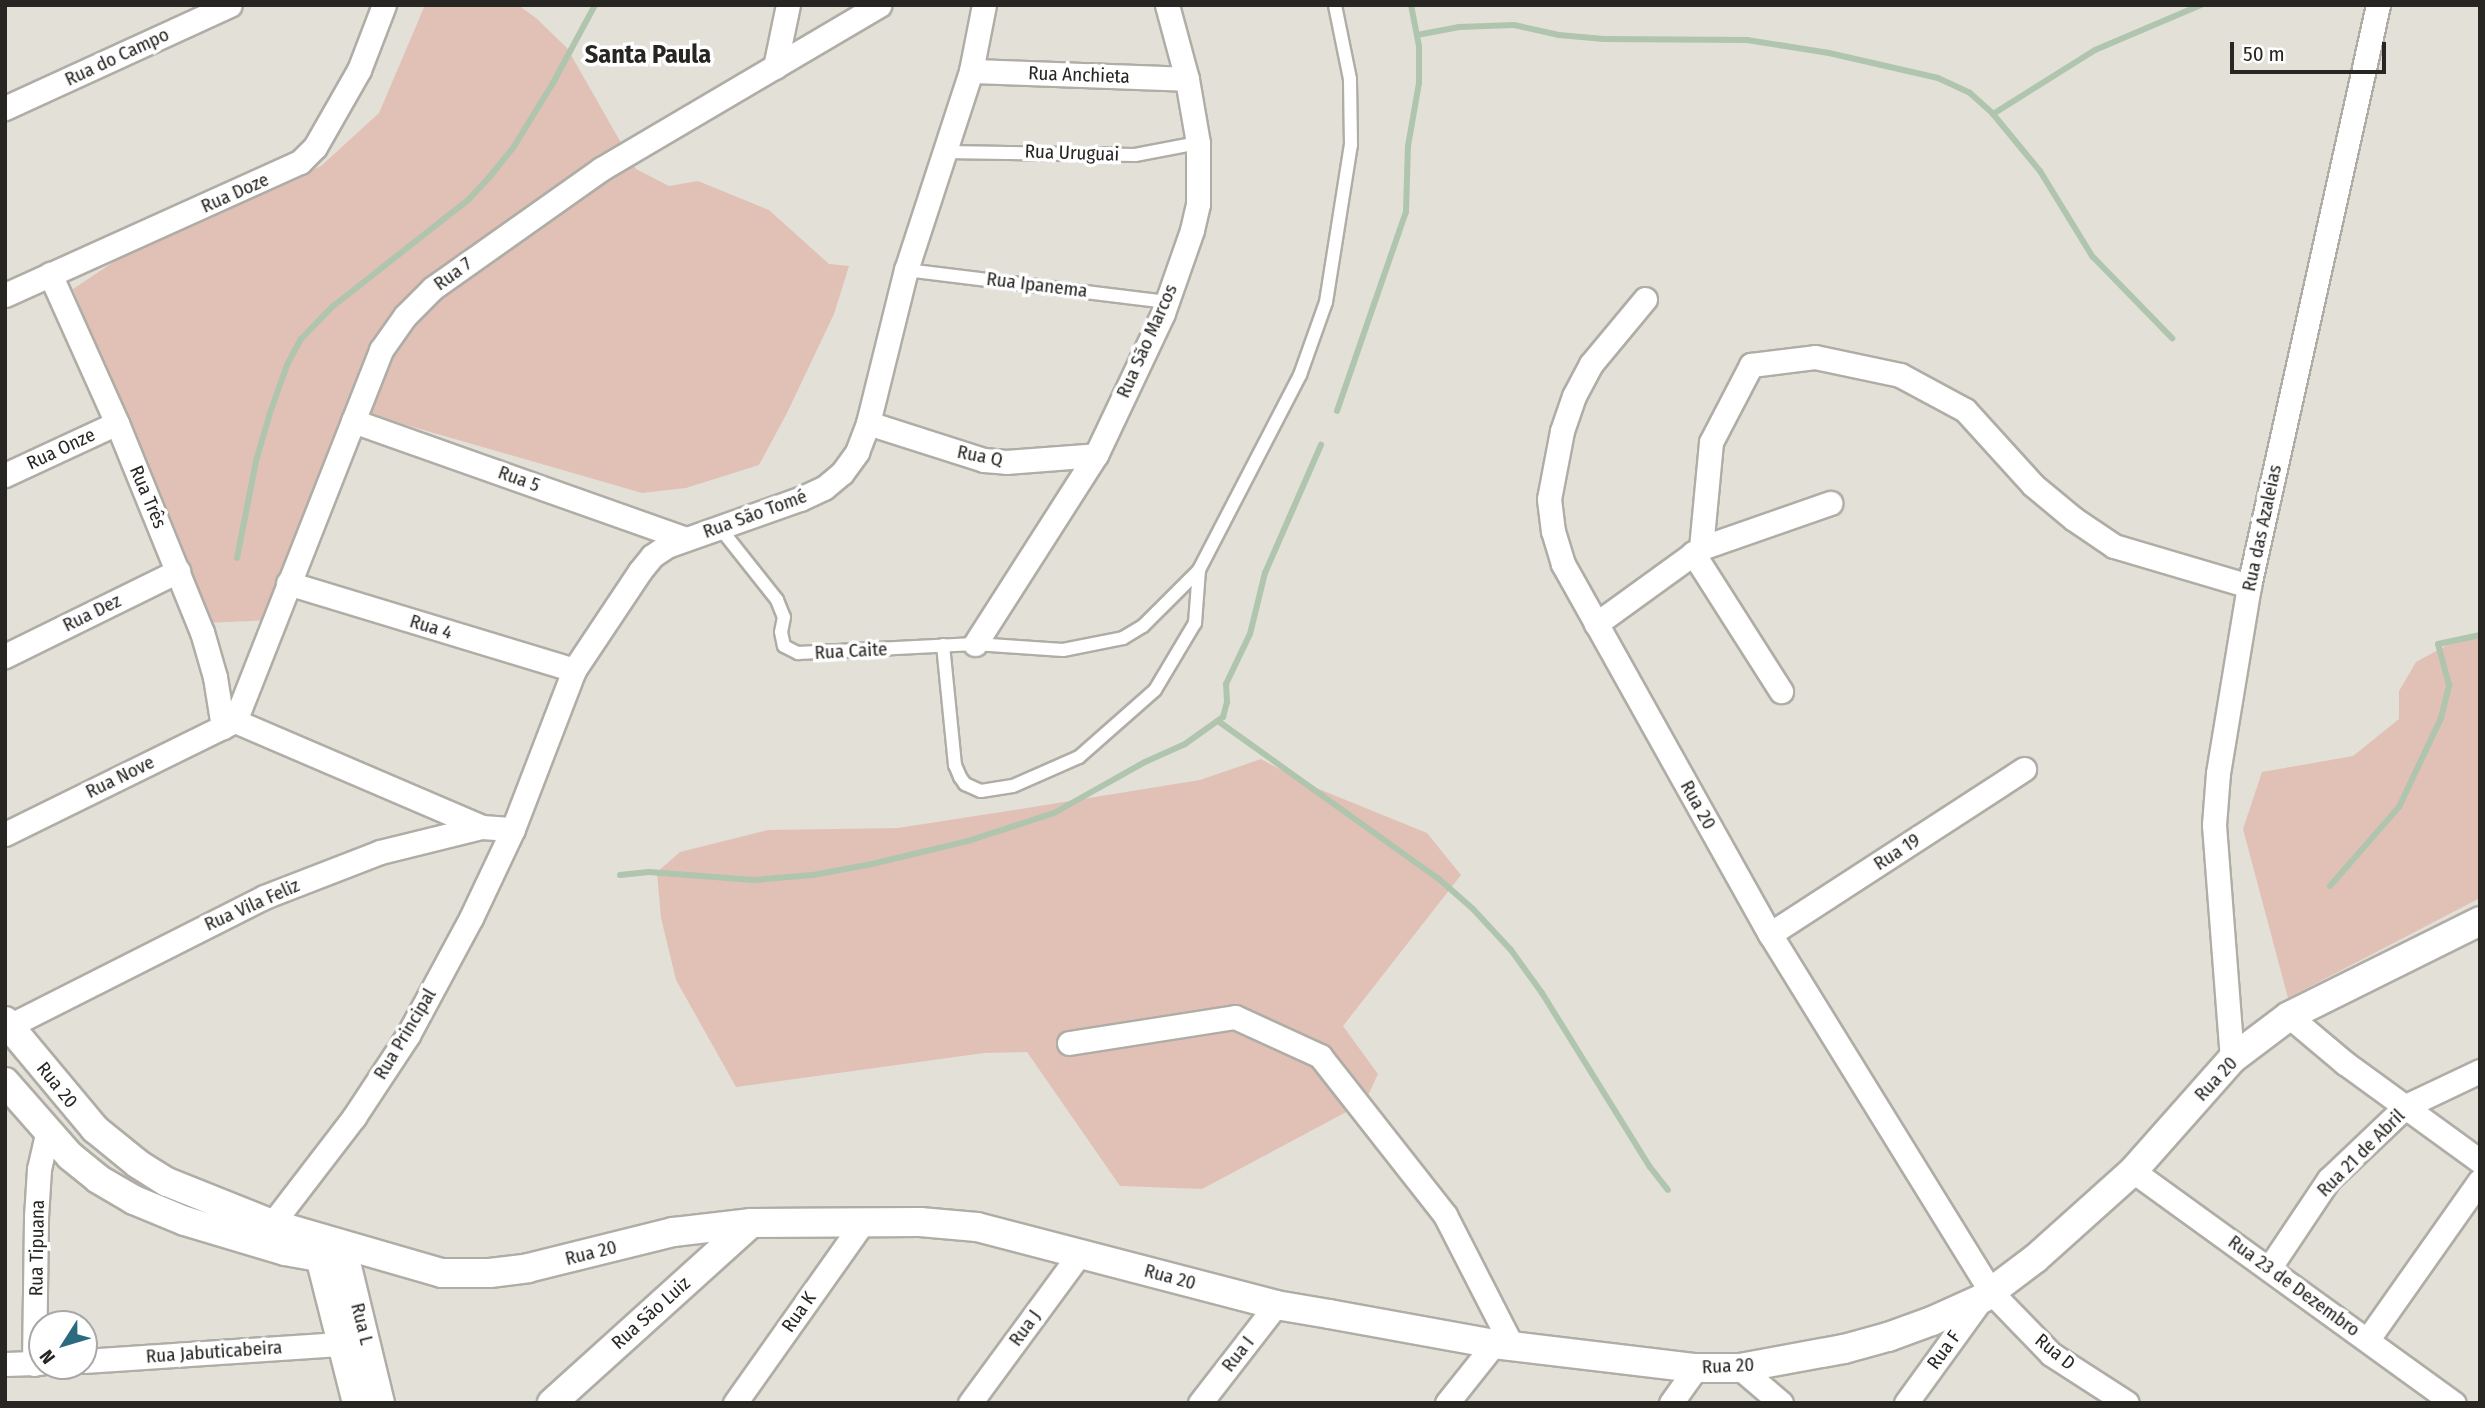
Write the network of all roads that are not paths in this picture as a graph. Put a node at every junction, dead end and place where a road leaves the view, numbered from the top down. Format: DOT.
graph roads {
  1 [pos="230,5"];
  2 [pos="384,5"];
  3 [pos="788,5"];
  4 [pos="879,5"];
  5 [pos="985,5"];
  6 [pos="1167,5"];
  7 [pos="1335,5"];
  8 [pos="2378,5"];
  9 [pos="775,68"];
  10 [pos="971,71"];
  11 [pos="1187,79"];
  12 [pos="5,108"];
  13 [pos="1198,143"];
  14 [pos="944,152"];
  15 [pos="906,271"];
  16 [pos="50,274"];
  17 [pos="5,295"];
  18 [pos="1645,299"];
  19 [pos="1167,302"];
  20 [pos="353,421"];
  21 [pos="117,423"];
  22 [pos="868,423"];
  23 [pos="1096,455"];
  24 [pos="5,475"];
  25 [pos="1830,503"];
  26 [pos="720,528"];
  27 [pos="684,538"];
  28 [pos="1697,551"];
  29 [pos="1199,570"];
  30 [pos="178,571"];
  31 [pos="288,583"];
  32 [pos="2249,586"];
  33 [pos="1596,624"];
  34 [pos="975,644"];
  35 [pos="943,645"];
  36 [pos="5,656"];
  37 [pos="574,670"];
  38 [pos="1781,691"];
  39 [pos="229,724"];
  40 [pos="2024,769"];
  41 [pos="482,827"];
  42 [pos="513,829"];
  43 [pos="5,834"];
  44 [pos="2478,925"];
  45 [pos="1770,934"];
  46 [pos="2289,1017"];
  47 [pos="6,1025"];
  48 [pos="1069,1043"];
  49 [pos="2232,1059"];
  50 [pos="2480,1071"];
  51 [pos="5,1082"];
  52 [pos="2406,1106"];
  53 [pos="47,1133"];
  54 [pos="2480,1161"];
  55 [pos="2133,1171"];
  56 [pos="2480,1180"];
  57 [pos="863,1222"];
  58 [pos="751,1223"];
  59 [pos="272,1224"];
  60 [pos="326,1247"];
  61 [pos="1080,1253"];
  62 [pos="2270,1268"];
  63 [pos="1987,1295"];
  64 [pos="1276,1304"];
  65 [pos="37,1310"];
  66 [pos="2368,1339"];
  67 [pos="343,1344"];
  68 [pos="1503,1345"];
  69 [pos="98,1360"];
  70 [pos="5,1364"];
  71 [pos="28,1364"];
  72 [pos="1696,1368"];
  73 [pos="1740,1368"];
  74 [pos="358,1403"];
  75 [pos="380,1403"];
  76 [pos="552,1403"];
  77 [pos="735,1403"];
  78 [pos="970,1403"];
  79 [pos="1200,1403"];
  80 [pos="1447,1403"];
  81 [pos="1671,1403"];
  82 [pos="1781,1403"];
  83 [pos="1906,1403"];
  84 [pos="2127,1403"];
  85 [pos="2454,1403"];
  1 -- 12 [label="street, Rua do Campo"];
  2 -- 16 [label="street, Rua Doze"];
  3 -- 9 [label="street"];
  4 -- 9 [label="street, Rua 7"];
  5 -- 10 [label="street, Rua São Tomé"];
  6 -- 11 [label="street, Rua São Marcos"];
  7 -- 29 [label="lane"];
  8 -- 32 [label="street, Rua das Azaleias"];
  9 -- 20 [label="street, Rua 7"];
  10 -- 11 [label="street, Rua Anchieta"];
  10 -- 14 [label="street, Rua São Tomé"];
  11 -- 13 [label="street, Rua São Marcos"];
  13 -- 14 [label="lane, Rua Uruguai"];
  13 -- 19 [label="street, Rua São Marcos"];
  14 -- 15 [label="street, Rua São Tomé"];
  15 -- 19 [label="lane, Rua Ipanema"];
  15 -- 22 [label="street, Rua São Tomé"];
  16 -- 17 [label="street, Rua Doze"];
  16 -- 21 [label="street, Rua Três"];
  18 -- 33 [label="street, Rua 20"];
  19 -- 23 [label="street, Rua São Marcos"];
  20 -- 27 [label="street, Rua 5"];
  20 -- 31 [label="street, Rua 7"];
  21 -- 24 [label="street, Rua Onze"];
  21 -- 30 [label="street, Rua Três"];
  22 -- 23 [label="street, Rua Q"];
  22 -- 26 [label="street, Rua São Tomé"];
  23 -- 34 [label="street, Rua São Marcos"];
  25 -- 28 [label="street"];
  26 -- 27 [label="street, Rua São Tomé"];
  26 -- 35 [label="lane, Rua Caite"];
  27 -- 37 [label="street, Rua São Tomé"];
  28 -- 32 [label="street"];
  28 -- 33 [label="street"];
  28 -- 38 [label="street"];
  29 -- 34 [label="lane, Rua Caite"];
  29 -- 35 [label="lane"];
  30 -- 36 [label="street, Rua Dez"];
  30 -- 39 [label="street, Rua Três"];
  31 -- 37 [label="street, Rua 4"];
  31 -- 39 [label="street, Rua 7"];
  32 -- 49 [label="street, Rua das Azaleias"];
  33 -- 45 [label="street, Rua 20"];
  34 -- 35 [label="lane, Rua Caite"];
  37 -- 42 [label="street, Rua São Tomé"];
  39 -- 41 [label="street"];
  39 -- 43 [label="street, Rua Nove"];
  40 -- 45 [label="street, Rua 19"];
  41 -- 42 [label="street, Rua Vila Feliz"];
  41 -- 47 [label="street, Rua Vila Feliz"];
  42 -- 59 [label="street, Rua Principal"];
  44 -- 46 [label="street, Rua 20"];
  45 -- 63 [label="street, Rua 20"];
  46 -- 49 [label="street, Rua 20"];
  46 -- 52 [label="street"];
  47 -- 59 [label="street, Rua 20"];
  48 -- 68 [label="street"];
  49 -- 55 [label="street, Rua 20"];
  50 -- 52 [label="street, Rua 21 de Abril"];
  51 -- 53 [label="street, Rua 20"];
  52 -- 54 [label="street"];
  52 -- 62 [label="street, Rua 21 de Abril"];
  53 -- 60 [label="street, Rua 20"];
  53 -- 65 [label="street, Rua Tipuana"];
  55 -- 62 [label="street, Rua 23 de Dezembro"];
  55 -- 63 [label="street, Rua 20"];
  56 -- 66 [label="street"];
  57 -- 58 [label="street, Rua 20"];
  57 -- 61 [label="street, Rua 20"];
  57 -- 77 [label="street, Rua K"];
  58 -- 60 [label="street, Rua 20"];
  58 -- 76 [label="street, Rua São Luiz"];
  59 -- 60 [label="street, Rua 20"];
  60 -- 67 [label="street"];
  60 -- 75 [label="street, Rua L"];
  61 -- 64 [label="street, Rua 20"];
  61 -- 78 [label="street, Rua J"];
  62 -- 66 [label="street, Rua 23 de Dezembro"];
  63 -- 73 [label="street, Rua 20"];
  63 -- 83 [label="street, Rua F"];
  63 -- 84 [label="street, Rua D"];
  64 -- 68 [label="street, Rua 20"];
  64 -- 79 [label="street, Rua I"];
  66 -- 85 [label="street, Rua 23 de Dezembro"];
  67 -- 69 [label="street, Rua Jabuticabeira"];
  67 -- 74 [label="street"];
  68 -- 72 [label="street, Rua 20"];
  68 -- 80 [label="street"];
  70 -- 71 [label="street"];
  72 -- 73 [label="street, Rua 20"];
  72 -- 81 [label="street"];
  73 -- 82 [label="street"];
}
